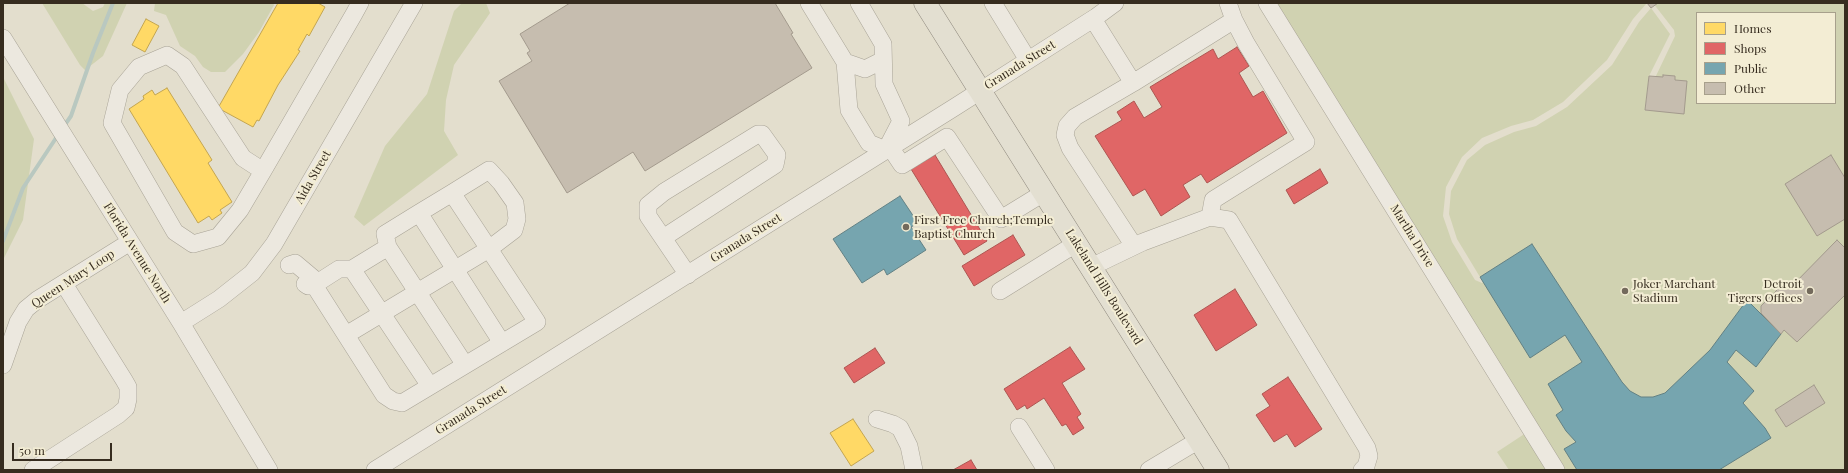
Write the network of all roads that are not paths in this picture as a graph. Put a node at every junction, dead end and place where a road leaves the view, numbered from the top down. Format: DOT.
graph roads {
  1 [pos="360,3"];
  2 [pos="414,3"];
  3 [pos="809,3"];
  4 [pos="859,3"];
  5 [pos="925,3"];
  6 [pos="993,3"];
  7 [pos="1228,3"];
  8 [pos="1267,3"];
  9 [pos="1111,4"];
  10 [pos="1093,19"];
  11 [pos="1234,20"];
  12 [pos="3,38"];
  13 [pos="883,60"];
  14 [pos="1028,60"];
  15 [pos="845,62"];
  16 [pos="1133,82"];
  17 [pos="980,91"];
  18 [pos="936,118"];
  19 [pos="947,137"];
  20 [pos="888,149"];
  21 [pos="263,171"];
  22 [pos="1045,192"];
  23 [pos="452,193"];
  24 [pos="419,213"];
  25 [pos="1210,217"];
  26 [pos="663,238"];
  27 [pos="130,242"];
  28 [pos="1077,243"];
  29 [pos="1134,246"];
  30 [pos="388,247"];
  31 [pos="489,249"];
  32 [pos="269,251"];
  33 [pos="1091,267"];
  34 [pos="352,269"];
  35 [pos="455,269"];
  36 [pos="688,275"];
  37 [pos="64,284"];
  38 [pos="314,285"];
  39 [pos="1000,291"];
  40 [pos="417,293"];
  41 [pos="383,313"];
  42 [pos="181,323"];
  43 [pos="346,335"];
  44 [pos="502,343"];
  45 [pos="3,364"];
  46 [pos="465,366"];
  47 [pos="430,386"];
  48 [pos="877,419"];
  49 [pos="1019,427"];
  50 [pos="1199,440"];
  51 [pos="1370,465"];
  52 [pos="266,469"];
  53 [pos="33,470"];
  54 [pos="375,470"];
  55 [pos="914,470"];
  56 [pos="1046,470"];
  57 [pos="1149,470"];
  58 [pos="1218,470"];
  59 [pos="1556,470"];
  1 -- 21 [label="street"];
  2 -- 32 [label="street, Aida Street"];
  3 -- 15 [label="street"];
  4 -- 13 [label="street"];
  5 -- 17 [label="main road, Lakeland Hills Boulevard"];
  6 -- 14 [label="street"];
  7 -- 11 [label="street"];
  8 -- 59 [label="street, Martha Drive"];
  9 -- 10 [label="street, Granada Street"];
  10 -- 14 [label="street, Granada Street"];
  10 -- 16 [label="street"];
  11 -- 16 [label="street"];
  11 -- 25 [label="street"];
  12 -- 27 [label="street, Florida Avenue North"];
  13 -- 15 [label="street"];
  13 -- 20 [label="street"];
  14 -- 17 [label="street, Granada Street"];
  15 -- 20 [label="street"];
  16 -- 29 [label="street"];
  17 -- 18 [label="street, Granada Street"];
  17 -- 22 [label="main road, Lakeland Hills Boulevard"];
  18 -- 19 [label="street"];
  18 -- 20 [label="street, Granada Street"];
  19 -- 20 [label="street"];
  19 -- 22 [label="street"];
  20 -- 36 [label="street, Granada Street"];
  21 -- 21 [label="street"];
  22 -- 28 [label="main road, Lakeland Hills Boulevard"];
  23 -- 24 [label="street"];
  23 -- 31 [label="street"];
  23 -- 31 [label="street"];
  24 -- 30 [label="street"];
  24 -- 35 [label="street"];
  25 -- 29 [label="street"];
  25 -- 51 [label="street"];
  26 -- 26 [label="street"];
  26 -- 36 [label="street"];
  27 -- 37 [label="street, Queen Mary Loop"];
  27 -- 42 [label="street, Florida Avenue North"];
  28 -- 33 [label="main road, Lakeland Hills Boulevard"];
  28 -- 39 [label="street"];
  29 -- 33 [label="street"];
  30 -- 34 [label="street"];
  30 -- 40 [label="street"];
  31 -- 35 [label="street"];
  31 -- 44 [label="street"];
  32 -- 38 [label="street"];
  32 -- 42 [label="street, Aida Street"];
  33 -- 50 [label="main road, Lakeland Hills Boulevard"];
  34 -- 38 [label="street"];
  34 -- 41 [label="street"];
  35 -- 40 [label="street"];
  35 -- 44 [label="street"];
  36 -- 54 [label="street, Granada Street"];
  37 -- 45 [label="street, Queen Mary Loop"];
  37 -- 53 [label="street"];
  38 -- 43 [label="street"];
  40 -- 41 [label="street"];
  40 -- 46 [label="street"];
  41 -- 43 [label="street"];
  41 -- 47 [label="street"];
  42 -- 52 [label="street, Florida Avenue North"];
  43 -- 47 [label="street"];
  44 -- 46 [label="street"];
  46 -- 47 [label="street"];
  48 -- 55 [label="street"];
  49 -- 56 [label="street"];
  50 -- 57 [label="street"];
  50 -- 58 [label="main road, Lakeland Hills Boulevard"];
}
